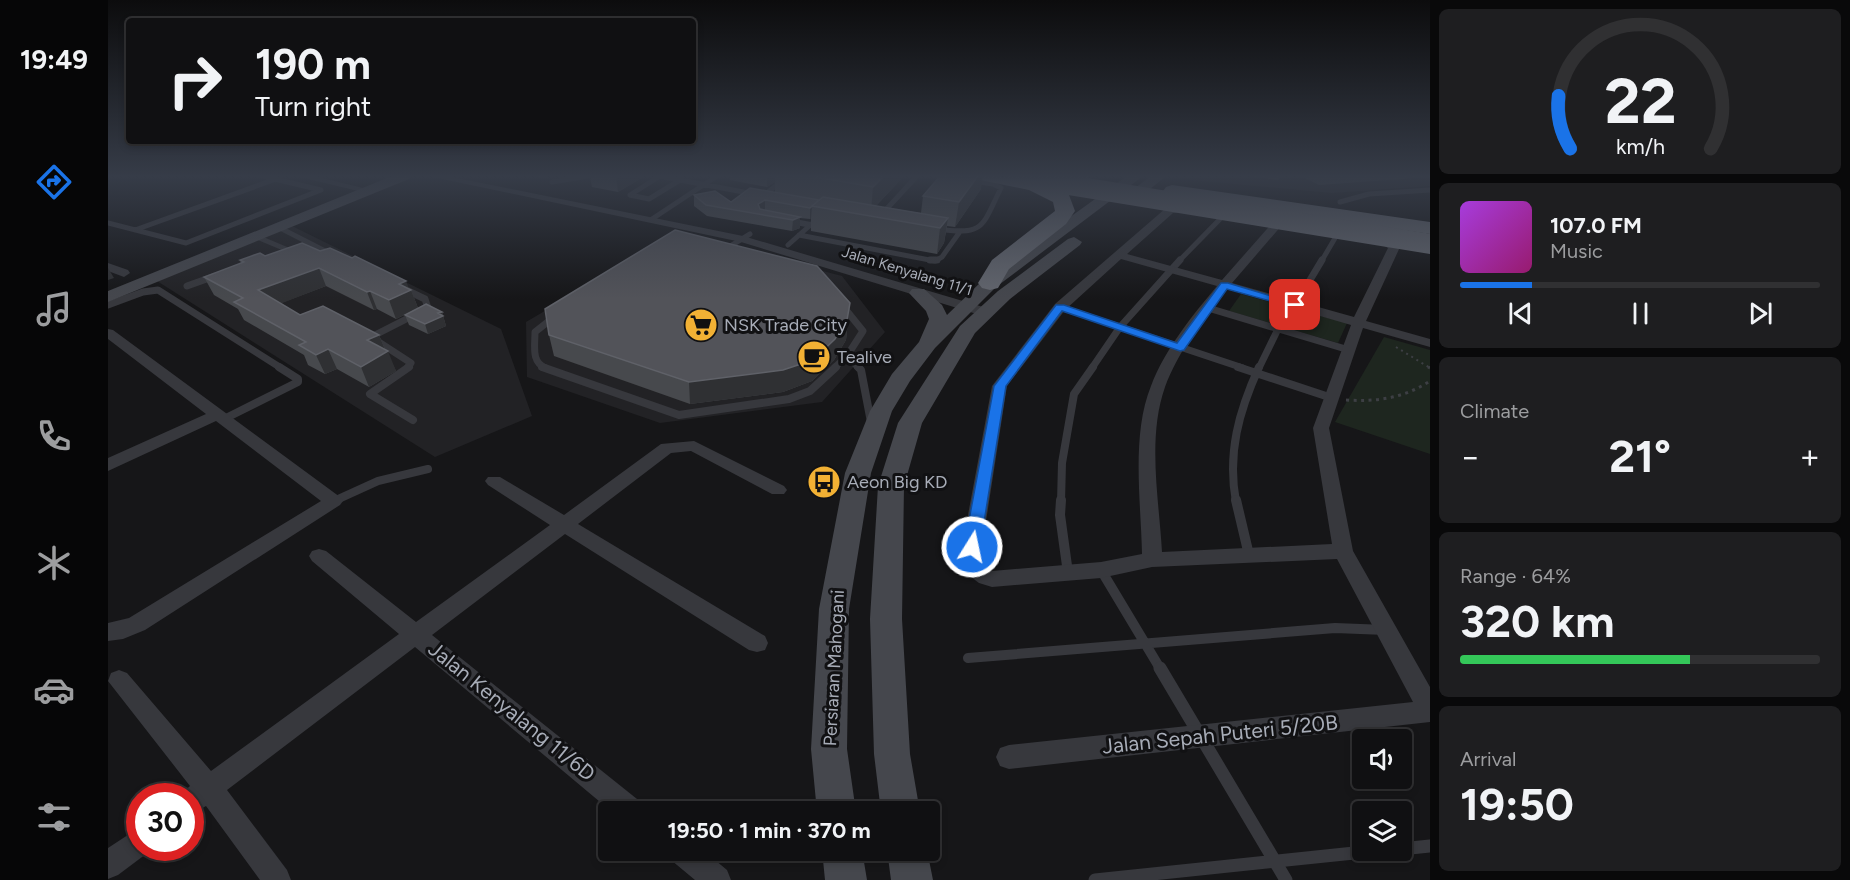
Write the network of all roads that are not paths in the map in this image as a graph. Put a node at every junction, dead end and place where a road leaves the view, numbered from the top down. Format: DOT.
graph roads {
  1 [pos="171,217"];
  2 [pos="254,217"];
  3 [pos="278,217"];
  4 [pos="305,217"];
  5 [pos="655,217"];
  6 [pos="770,217"];
  7 [pos="820,217"];
  8 [pos="879,217"];
  9 [pos="986,217"];
  10 [pos="1061,217"];
  11 [pos="1085,217"];
  12 [pos="1101,217"];
  13 [pos="1162,217"];
  14 [pos="1222,217"];
  15 [pos="1238,217"];
  16 [pos="1265,217"];
  17 [pos="1306,217"];
  18 [pos="1363,217"];
  19 [pos="889,219"];
  20 [pos="108,223"];
  21 [pos="1278,223"];
  22 [pos="811,225"];
  23 [pos="930,227"];
  24 [pos="280,228"];
  25 [pos="1430,228"];
  26 [pos="135,230"];
  27 [pos="959,233"];
  28 [pos="1338,233"];
  29 [pos="799,235"];
  30 [pos="747,236"];
  31 [pos="257,237"];
  32 [pos="1430,237"];
  33 [pos="944,238"];
  34 [pos="954,240"];
  35 [pos="309,243"];
  36 [pos="1430,244"];
  37 [pos="788,245"];
  38 [pos="288,250"];
  39 [pos="277,254"];
  40 [pos="732,255"];
  41 [pos="1119,255"];
  42 [pos="340,258"];
  43 [pos="108,267"];
  44 [pos="1170,270"];
  45 [pos="124,273"];
  46 [pos="221,274"];
  47 [pos="393,284"];
  48 [pos="1225,285"];
  49 [pos="187,286"];
  50 [pos="108,290"];
  51 [pos="918,293"];
  52 [pos="833,296"];
  53 [pos="108,297"];
  54 [pos="981,301"];
  55 [pos="108,305"];
  56 [pos="1295,305"];
  57 [pos="1060,307"];
  58 [pos="1208,308"];
  59 [pos="561,312"];
  60 [pos="1358,323"];
  61 [pos="1120,327"];
  62 [pos="1278,328"];
  63 [pos="108,333"];
  64 [pos="1430,343"];
  65 [pos="928,344"];
  66 [pos="1180,347"];
  67 [pos="1349,350"];
  68 [pos="847,356"];
  69 [pos="1256,372"];
  70 [pos="1332,398"];
  71 [pos="221,417"];
  72 [pos="413,420"];
  73 [pos="873,432"];
  74 [pos="108,465"];
  75 [pos="428,469"];
  76 [pos="494,480"];
  77 [pos="778,490"];
  78 [pos="334,501"];
  79 [pos="567,524"];
  80 [pos="1343,551"];
  81 [pos="1249,555"];
  82 [pos="319,556"];
  83 [pos="1152,560"];
  84 [pos="1101,570"];
  85 [pos="1068,573"];
  86 [pos="1386,630"];
  87 [pos="108,632"];
  88 [pos="418,634"];
  89 [pos="1144,642"];
  90 [pos="757,643"];
  91 [pos="968,658"];
  92 [pos="119,680"];
  93 [pos="1430,711"];
  94 [pos="1200,736"];
  95 [pos="1009,757"];
  96 [pos="192,783"];
  97 [pos="204,792"];
  98 [pos="204,799"];
  99 [pos="620,801"];
  100 [pos="836,801"];
  101 [pos="899,801"];
  102 [pos="1430,846"];
  103 [pos="1412,848"];
  104 [pos="126,852"];
  105 [pos="1352,853"];
  106 [pos="1274,860"];
  107 [pos="694,861"];
  108 [pos="843,861"];
  109 [pos="909,861"];
  110 [pos="108,865"];
  111 [pos="277,880"];
  112 [pos="717,880"];
  113 [pos="846,880"];
  114 [pos="912,880"];
  115 [pos="1095,880"];
  116 [pos="1286,880"];
  1 -- 26 [label="lane"];
  2 -- 26 [label="lane"];
  3 -- 50 [label="main road"];
  4 -- 24 [label="main road"];
  5 -- 30 [label="street, Jalan Kenyalang 11/1"];
  5 -- 30 [label="street, Jalan Kenyalang 11/1"];
  6 -- 22 [label="street"];
  7 -- 22 [label="lane"];
  8 -- 19 [label="lane"];
  9 -- 27 [label="lane"];
  10 -- 54 [label="highway"];
  11 -- 54 [label="main road, Persiaran Mahogani"];
  12 -- 54 [label="main road, Persiaran Mahogani"];
  13 -- 41 [label="street"];
  14 -- 44 [label="lane"];
  15 -- 21 [label="street"];
  16 -- 36 [label="highway, bridge"];
  17 -- 32 [label="highway"];
  18 -- 25 [label="highway"];
  20 -- 26 [label="lane"];
  21 -- 28 [label="street"];
  21 -- 48 [label="street"];
  22 -- 29 [label="lane"];
  23 -- 27 [label="lane"];
  24 -- 31 [label="main road"];
  24 -- 35 [label="lane"];
  27 -- 34 [label="lane"];
  28 -- 56 [label="lane"];
  28 -- 60 [label="street"];
  29 -- 34 [label="lane"];
  29 -- 37 [label="lane"];
  30 -- 37 [label="street, Jalan Kenyalang 11/1"];
  30 -- 40 [label="lane"];
  30 -- 51 [label="street, Jalan Kenyalang 11/1"];
  31 -- 38 [label="lane"];
  31 -- 53 [label="main road"];
  33 -- 34 [label="lane"];
  35 -- 38 [label="lane"];
  35 -- 42 [label="lane"];
  37 -- 54 [label="street, Jalan Kenyalang 11/1"];
  38 -- 39 [label="lane"];
  41 -- 44 [label="street"];
  41 -- 57 [label="street"];
  43 -- 45 [label="street"];
  44 -- 48 [label="street"];
  44 -- 61 [label="lane"];
  46 -- 49 [label="lane"];
  47 -- 72 [label="lane"];
  48 -- 56 [label="street"];
  48 -- 58 [label="street"];
  51 -- 54 [label="street, Jalan Kenyalang 11/1"];
  51 -- 65 [label="main road"];
  52 -- 68 [label="lane"];
  54 -- 65 [label="main road, Persiaran Mahogani"];
  54 -- 101 [label="main road, Persiaran Mahogani"];
  55 -- 71 [label="lane"];
  56 -- 60 [label="street"];
  57 -- 61 [label="lane"];
  57 -- 85 [label="street"];
  58 -- 62 [label="lane"];
  58 -- 66 [label="street"];
  59 -- 68 [label="lane"];
  60 -- 64 [label="street"];
  60 -- 67 [label="street"];
  61 -- 66 [label="lane"];
  61 -- 85 [label="lane"];
  62 -- 67 [label="lane"];
  62 -- 69 [label="lane"];
  63 -- 71 [label="street"];
  65 -- 73 [label="main road, Persiaran Mahogani"];
  66 -- 69 [label="lane"];
  66 -- 83 [label="street"];
  67 -- 70 [label="street"];
  68 -- 73 [label="lane"];
  69 -- 70 [label="lane"];
  69 -- 81 [label="lane"];
  70 -- 80 [label="street"];
  71 -- 74 [label="street"];
  71 -- 78 [label="street"];
  73 -- 100 [label="main road, Persiaran Mahogani"];
  75 -- 78 [label="lane"];
  76 -- 79 [label="street"];
  77 -- 79 [label="street"];
  78 -- 87 [label="street"];
  79 -- 88 [label="street"];
  79 -- 90 [label="street"];
  80 -- 81 [label="street"];
  80 -- 86 [label="street"];
  81 -- 83 [label="street"];
  82 -- 88 [label="street, Jalan Kenyalang 11/6D"];
  83 -- 84 [label="street"];
  84 -- 85 [label="street"];
  84 -- 89 [label="lane"];
  86 -- 89 [label="lane"];
  86 -- 93 [label="street"];
  88 -- 97 [label="street"];
  88 -- 99 [label="street, Jalan Kenyalang 11/6D"];
  89 -- 91 [label="lane"];
  89 -- 94 [label="lane"];
  92 -- 96 [label="street"];
  93 -- 94 [label="street, Jalan Sepah Puteri 5/20B"];
  94 -- 95 [label="street, Jalan Sepah Puteri 5/20B"];
  94 -- 106 [label="lane"];
  98 -- 111 [label="street"];
  102 -- 103 [label="lane"];
  104 -- 110 [label="street"];
  105 -- 106 [label="lane"];
  106 -- 115 [label="lane"];
  106 -- 116 [label="lane"];
  107 -- 112 [label="street"];
  108 -- 113 [label="main road"];
  109 -- 114 [label="main road"];
}
